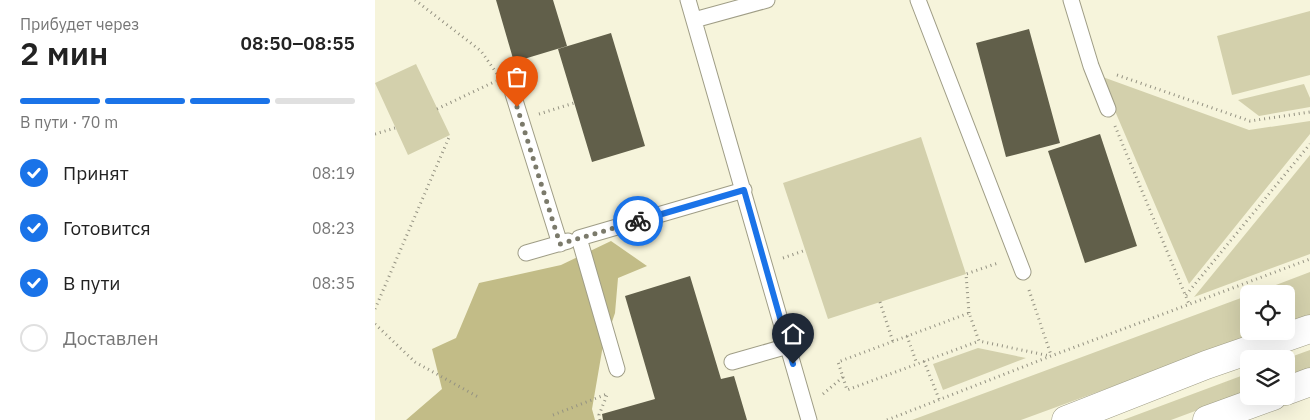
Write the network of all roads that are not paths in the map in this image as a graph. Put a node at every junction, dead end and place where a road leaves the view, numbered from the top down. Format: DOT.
graph roads {
  1 [pos="688,0"];
  2 [pos="767,0"];
  3 [pos="918,0"];
  4 [pos="1071,0"];
  5 [pos="694,20"];
  6 [pos="513,94"];
  7 [pos="1108,109"];
  8 [pos="744,190"];
  9 [pos="579,238"];
  10 [pos="560,244"];
  11 [pos="527,253"];
  12 [pos="1023,272"];
  13 [pos="1310,329"];
  14 [pos="788,346"];
  15 [pos="732,362"];
  16 [pos="617,369"];
  17 [pos="1310,382"];
  18 [pos="1295,388"];
  19 [pos="1248,405"];
  20 [pos="809,420"];
  21 [pos="1066,420"];
  22 [pos="1207,420"];
  1 -- 5 [label="lane"];
  2 -- 5 [label="lane"];
  3 -- 12 [label="lane"];
  4 -- 7 [label="lane"];
  5 -- 8 [label="lane"];
  6 -- 10 [label="lane"];
  8 -- 9 [label="lane"];
  8 -- 14 [label="lane"];
  9 -- 10 [label="lane"];
  9 -- 16 [label="lane"];
  10 -- 11 [label="lane"];
  13 -- 21 [label="street"];
  14 -- 15 [label="lane"];
  14 -- 20 [label="lane"];
  17 -- 18 [label="street"];
  19 -- 22 [label="street"];
}
